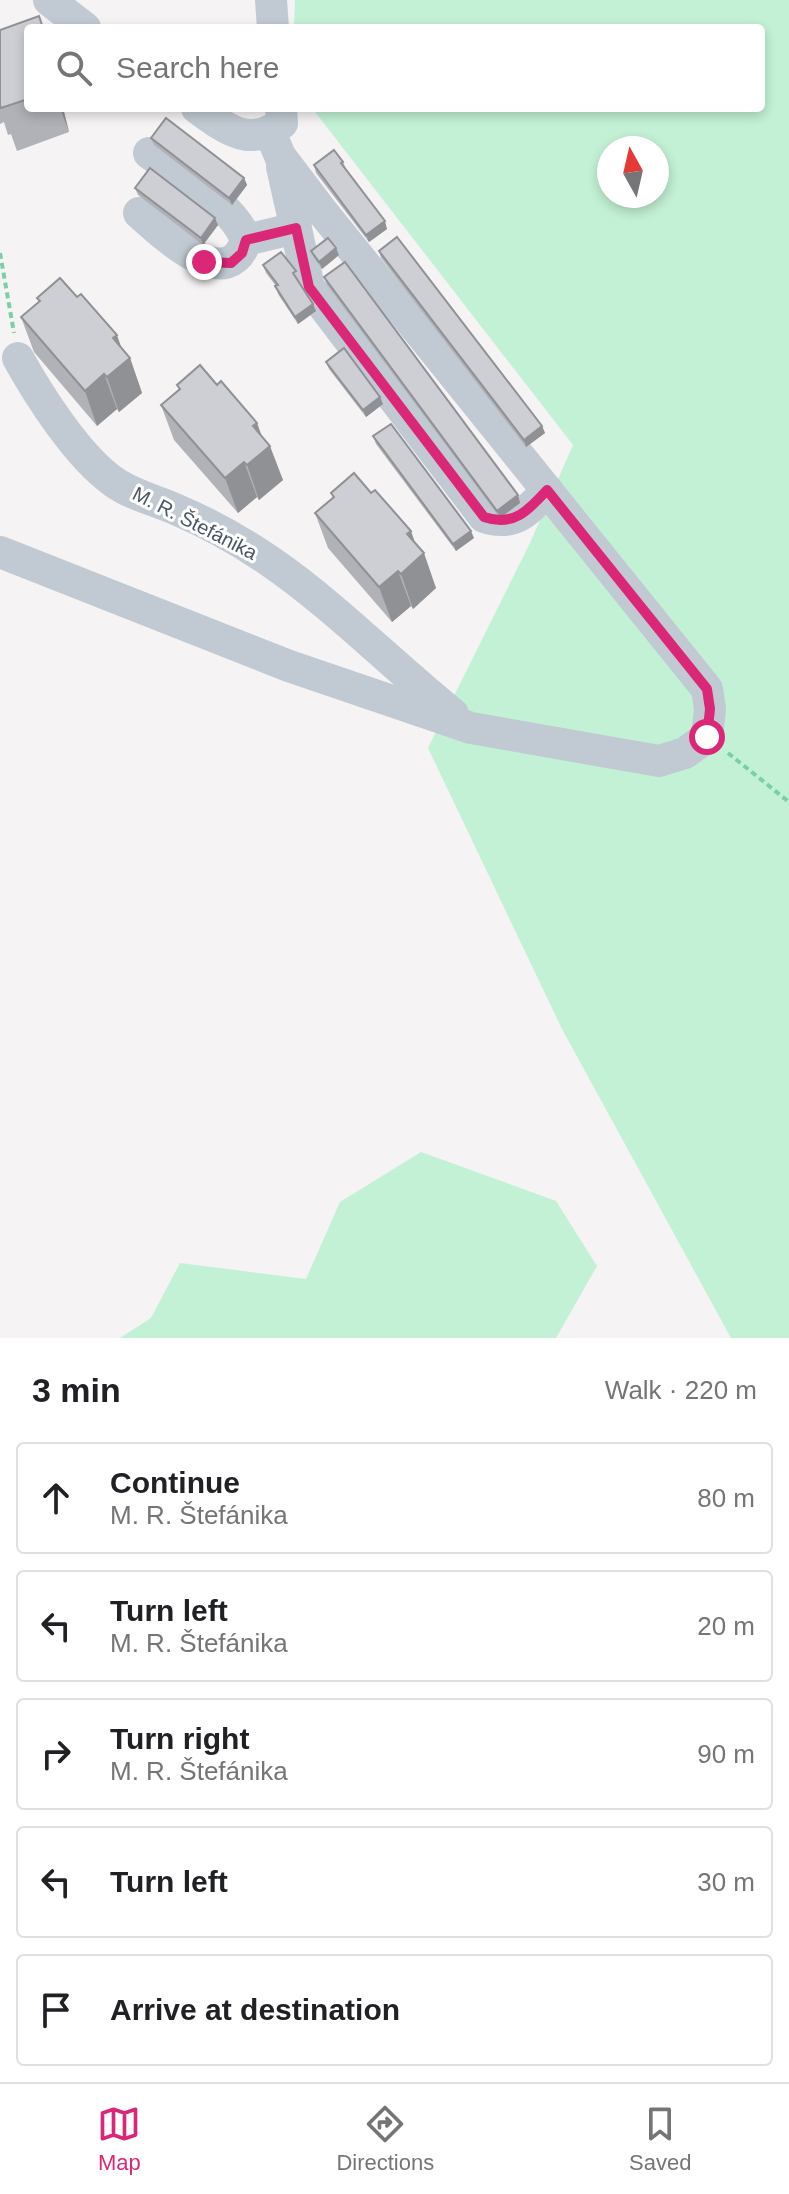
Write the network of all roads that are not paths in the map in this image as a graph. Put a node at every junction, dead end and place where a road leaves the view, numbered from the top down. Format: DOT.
graph roads {
  1 [pos="49,0"];
  2 [pos="81,0"];
  3 [pos="271,0"];
  4 [pos="80,24"];
  5 [pos="95,24"];
  6 [pos="273,24"];
  7 [pos="203,112"];
  8 [pos="277,132"];
  9 [pos="149,153"];
  10 [pos="139,213"];
  11 [pos="296,228"];
  12 [pos="246,240"];
  13 [pos="18,358"];
  14 [pos="547,490"];
  15 [pos="0,552"];
  16 [pos="471,728"];
  1 -- 4 [label="street"];
  2 -- 5 [label="street"];
  3 -- 6 [label="street"];
  7 -- 8 [label="street"];
  8 -- 11 [label="street"];
  8 -- 14 [label="street"];
  9 -- 12 [label="street"];
  10 -- 12 [label="street"];
  11 -- 12 [label="street"];
  11 -- 14 [label="street"];
  13 -- 16 [label="street, M. R. Štefánika"];
  14 -- 16 [label="street"];
  15 -- 16 [label="street"];
}
